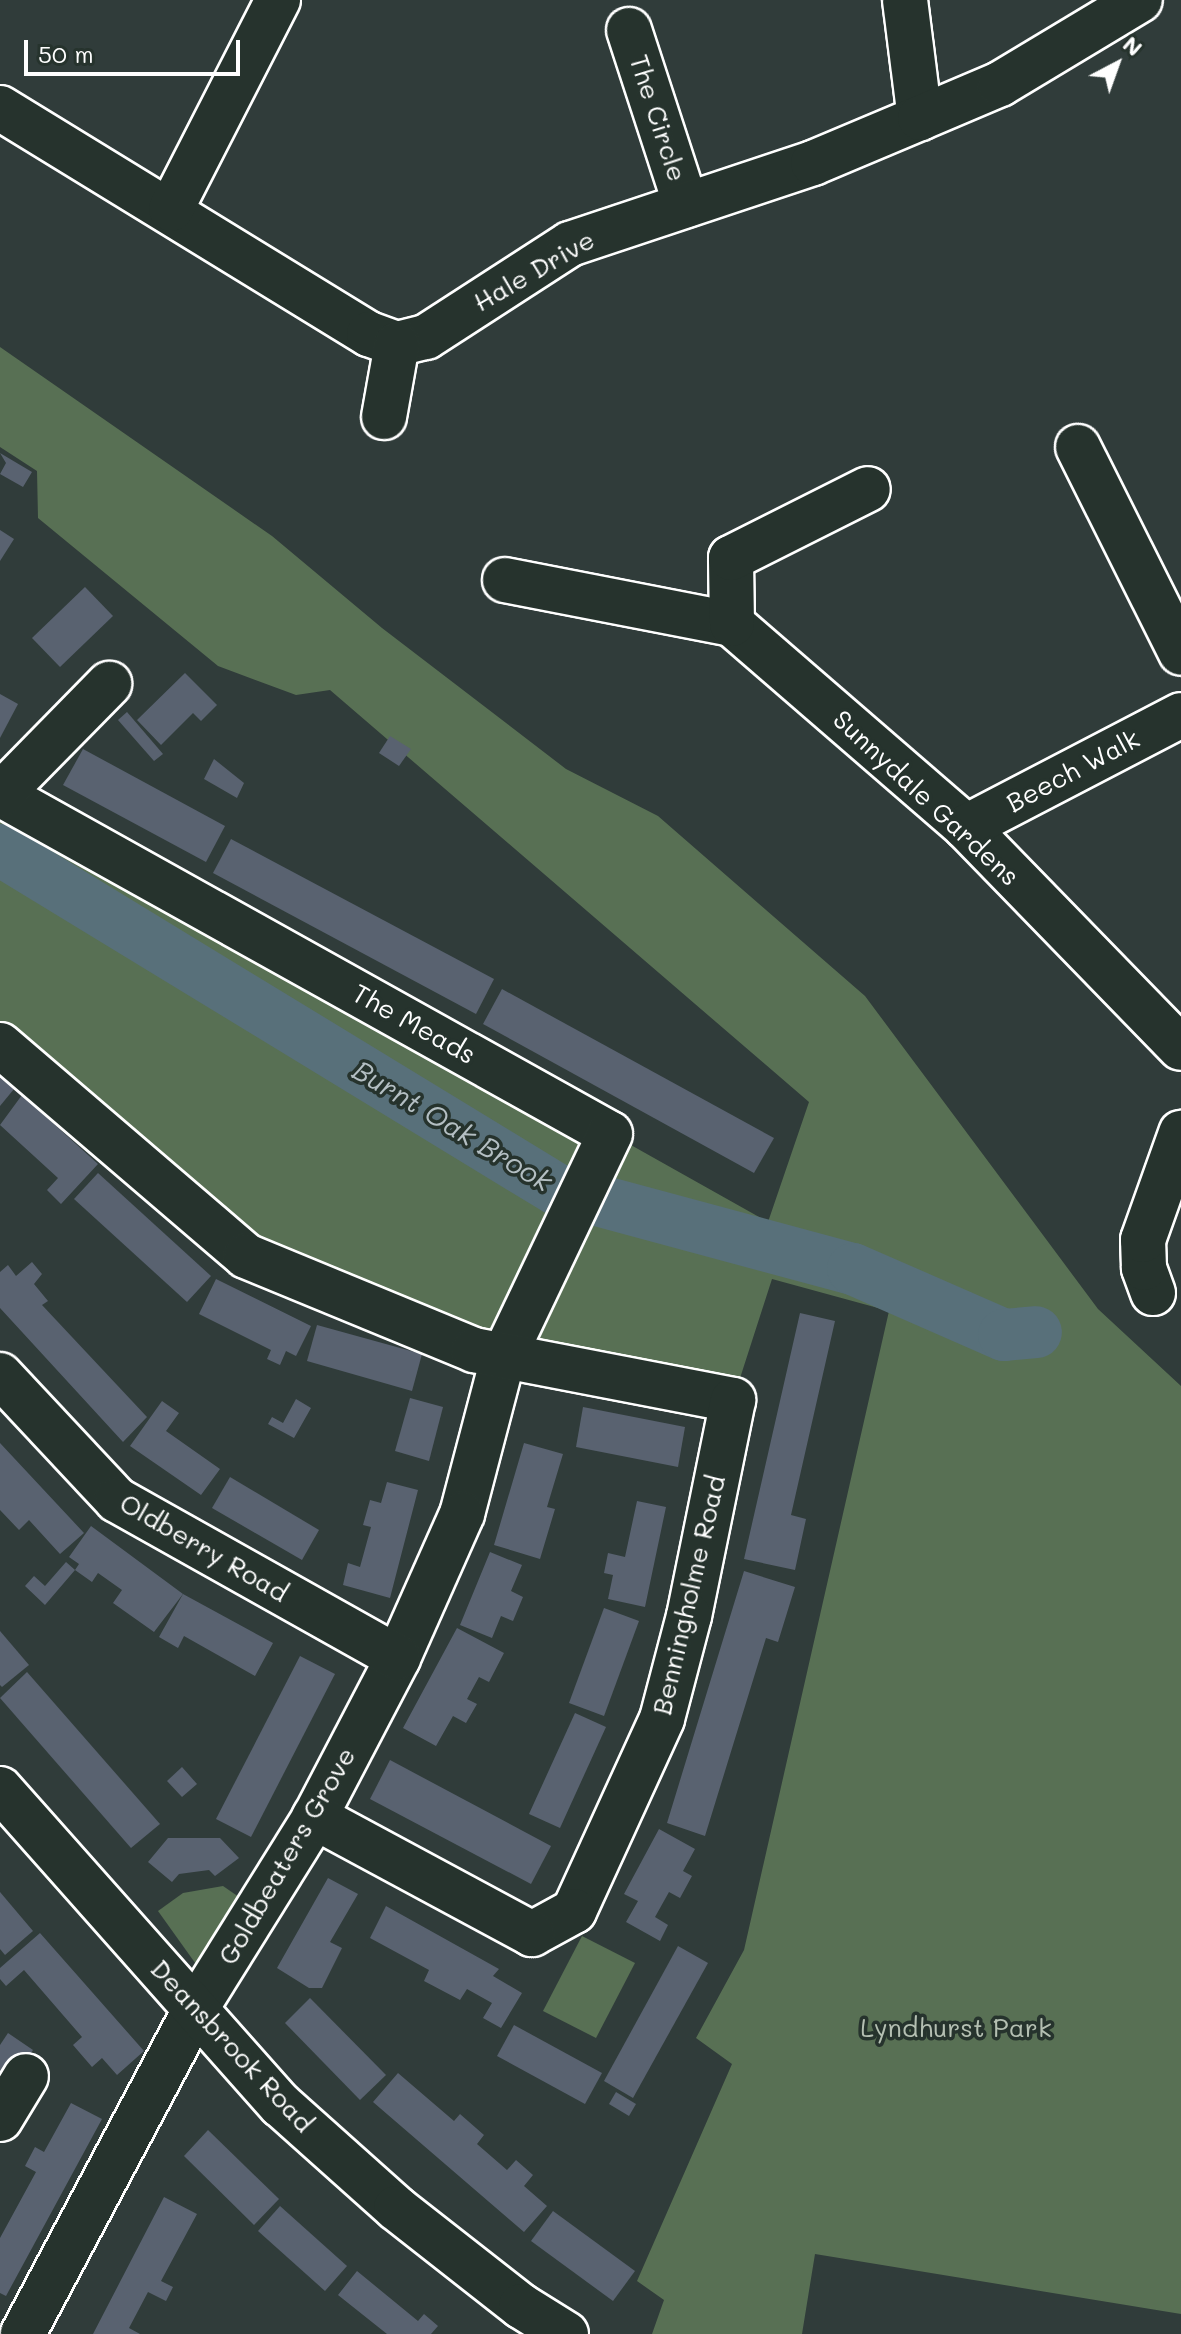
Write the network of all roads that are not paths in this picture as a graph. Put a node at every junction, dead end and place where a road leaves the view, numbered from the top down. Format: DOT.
graph roads {
  1 [pos="278,0"];
  2 [pos="905,0"];
  3 [pos="1140,0"];
  4 [pos="629,30"];
  5 [pos="0,108"];
  6 [pos="920,118"];
  7 [pos="686,205"];
  8 [pos="171,209"];
  9 [pos="397,344"];
  10 [pos="384,417"];
  11 [pos="1078,447"];
  12 [pos="868,489"];
  13 [pos="505,580"];
  14 [pos="732,624"];
  15 [pos="1181,653"];
  16 [pos="109,684"];
  17 [pos="1181,715"];
  18 [pos="0,794"];
  19 [pos="966,827"];
  20 [pos="0,1045"];
  21 [pos="1181,1048"];
  22 [pos="1181,1133"];
  23 [pos="1153,1293"];
  24 [pos="503,1358"];
  25 [pos="0,1375"];
  26 [pos="398,1658"];
  27 [pos="0,1789"];
  28 [pos="315,1817"];
  29 [pos="195,2010"];
  30 [pos="26,2076"];
  31 [pos="0,2119"];
  32 [pos="23,2334"];
  33 [pos="566,2334"];
  1 -- 8 [label="street"];
  2 -- 6 [label="street"];
  3 -- 6 [label="street, Hale Drive"];
  4 -- 7 [label="street, The Circle"];
  5 -- 8 [label="street"];
  6 -- 7 [label="street, Hale Drive"];
  7 -- 9 [label="street, Hale Drive"];
  8 -- 9 [label="street"];
  9 -- 10 [label="street"];
  11 -- 15 [label="street"];
  12 -- 14 [label="street"];
  13 -- 14 [label="street"];
  14 -- 19 [label="street, Sunnydale Gardens"];
  16 -- 18 [label="street, The Meads"];
  17 -- 19 [label="street, Beech Walk"];
  18 -- 24 [label="street, The Meads"];
  19 -- 21 [label="street, Sunnydale Gardens"];
  20 -- 24 [label="street"];
  22 -- 23 [label="street"];
  24 -- 26 [label="street, Goldbeaters Grove"];
  24 -- 28 [label="street, Benningholme Road"];
  25 -- 26 [label="street, Oldberry Road"];
  26 -- 28 [label="street, Goldbeaters Grove"];
  27 -- 29 [label="street, Deansbrook Road"];
  28 -- 29 [label="street, Goldbeaters Grove"];
  29 -- 32 [label="street, Goldbeaters Grove"];
  29 -- 33 [label="street, Deansbrook Road"];
  30 -- 31 [label="street"];
}
